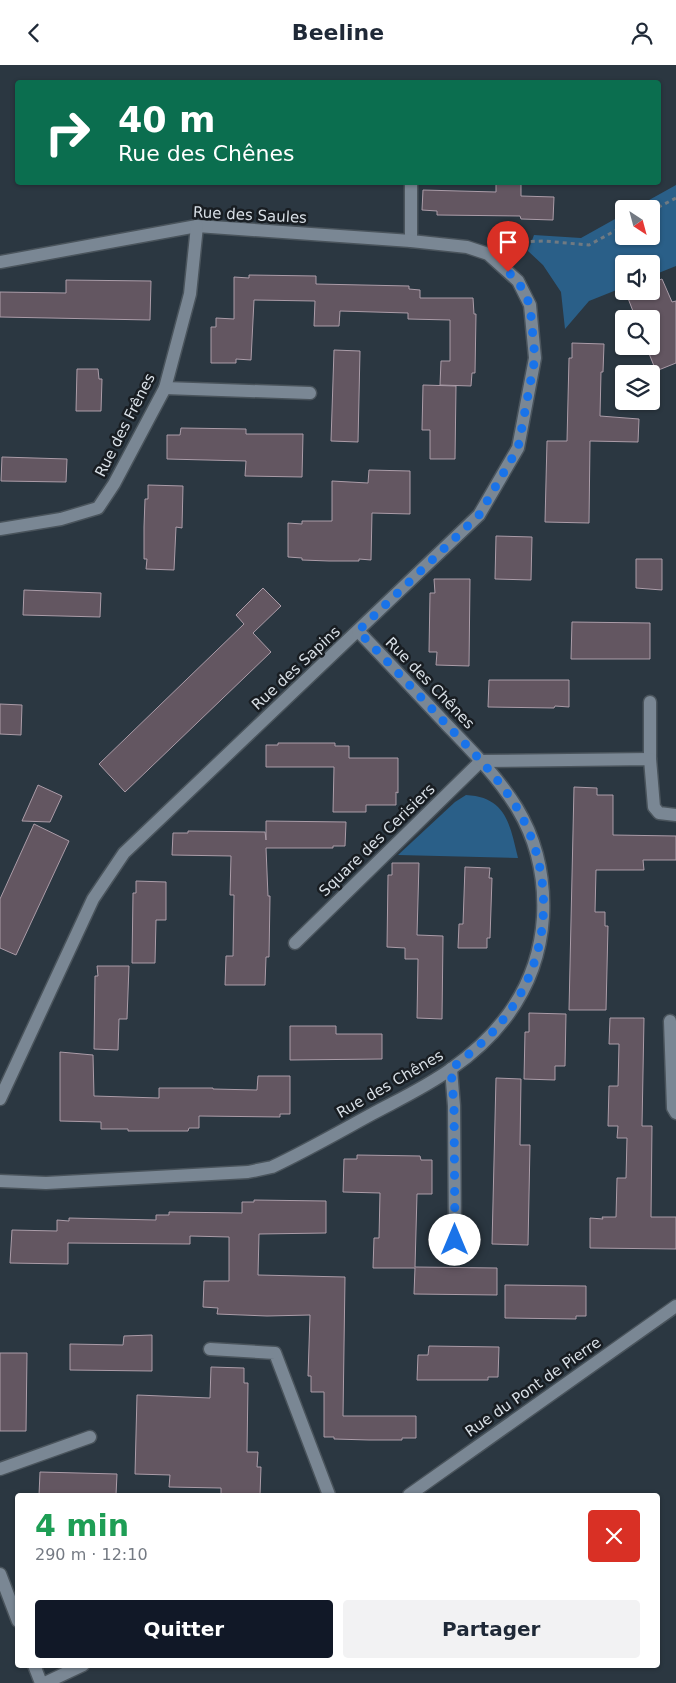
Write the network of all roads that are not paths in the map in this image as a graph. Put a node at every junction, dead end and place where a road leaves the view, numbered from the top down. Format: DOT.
graph roads {
  1 [pos="411,185"];
  2 [pos="197,226"];
  3 [pos="411,241"];
  4 [pos="493,258"];
  5 [pos="0,263"];
  6 [pos="165,389"];
  7 [pos="310,393"];
  8 [pos="0,529"];
  9 [pos="358,631"];
  10 [pos="650,702"];
  11 [pos="650,759"];
  12 [pos="482,761"];
  13 [pos="676,815"];
  14 [pos="295,943"];
  15 [pos="670,1021"];
  16 [pos="451,1069"];
  17 [pos="0,1099"];
  18 [pos="676,1113"];
  19 [pos="0,1181"];
  20 [pos="455,1240"];
  21 [pos="676,1305"];
  22 [pos="210,1349"];
  23 [pos="90,1437"];
  24 [pos="0,1469"];
  25 [pos="328,1493"];
  26 [pos="412,1493"];
  27 [pos="0,1574"];
  28 [pos="15,1613"];
  29 [pos="35,1668"];
  30 [pos="77,1668"];
  31 [pos="41,1683"];
  32 [pos="45,1683"];
  1 -- 3 [label="street"];
  2 -- 3 [label="street, Rue des Saules"];
  2 -- 5 [label="street, Rue des Saules"];
  2 -- 6 [label="street, Rue des Frênes"];
  3 -- 4 [label="street, Rue des Saules"];
  4 -- 9 [label="street, Rue des Sapins"];
  6 -- 7 [label="street"];
  6 -- 8 [label="street, Rue des Frênes"];
  9 -- 12 [label="street, Rue des Chênes"];
  9 -- 17 [label="street, Rue des Sapins"];
  10 -- 11 [label="street"];
  11 -- 12 [label="street"];
  11 -- 13 [label="street"];
  12 -- 14 [label="street, Square des Cerisiers"];
  12 -- 16 [label="street, Rue des Chênes"];
  15 -- 18 [label="street"];
  16 -- 19 [label="street, Rue des Chênes"];
  16 -- 20 [label="street"];
  21 -- 26 [label="street, Rue du Pont de Pierre"];
  22 -- 25 [label="street"];
  23 -- 24 [label="street"];
  27 -- 28 [label="street"];
  29 -- 31 [label="street"];
  30 -- 32 [label="street"];
}
